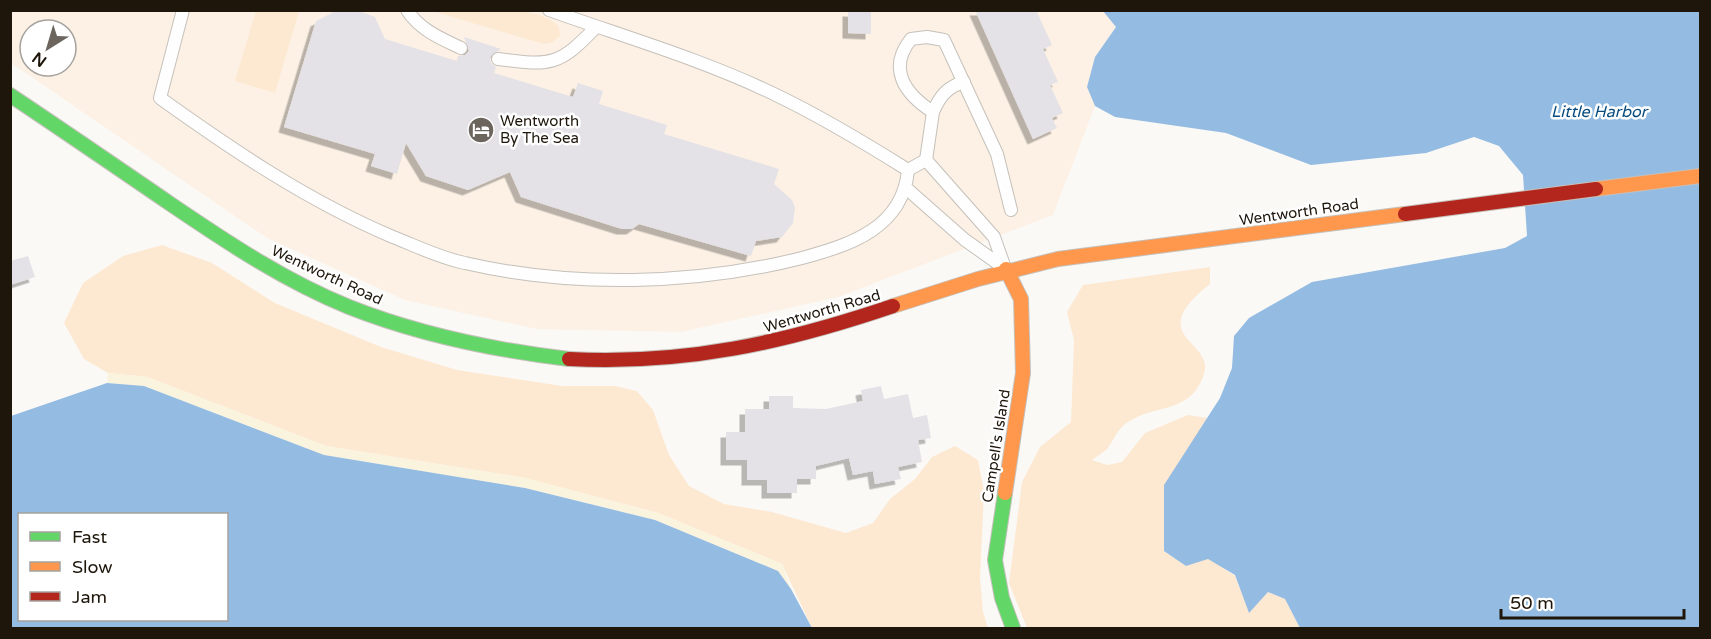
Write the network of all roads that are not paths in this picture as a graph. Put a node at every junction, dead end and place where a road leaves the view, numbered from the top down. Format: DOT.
graph roads {
  1 [pos="183,10"];
  2 [pos="407,10"];
  3 [pos="549,10"];
  4 [pos="596,27"];
  5 [pos="461,48"];
  6 [pos="498,59"];
  7 [pos="964,82"];
  8 [pos="10,94"];
  9 [pos="933,112"];
  10 [pos="926,160"];
  11 [pos="908,170"];
  12 [pos="1701,176"];
  13 [pos="906,188"];
  14 [pos="1011,210"];
  15 [pos="1006,269"];
  16 [pos="1013,628"];
  1 -- 13 [label="lane"];
  2 -- 5 [label="lane"];
  3 -- 4 [label="lane"];
  4 -- 6 [label="lane"];
  4 -- 11 [label="lane"];
  7 -- 9 [label="lane"];
  7 -- 9 [label="lane"];
  7 -- 14 [label="lane"];
  8 -- 15 [label="main road, Wentworth Road"];
  9 -- 10 [label="lane"];
  10 -- 11 [label="lane"];
  10 -- 15 [label="lane"];
  11 -- 13 [label="lane"];
  12 -- 15 [label="main road, Wentworth Road"];
  13 -- 15 [label="lane"];
  15 -- 16 [label="main road, Campell's Island"];
}
